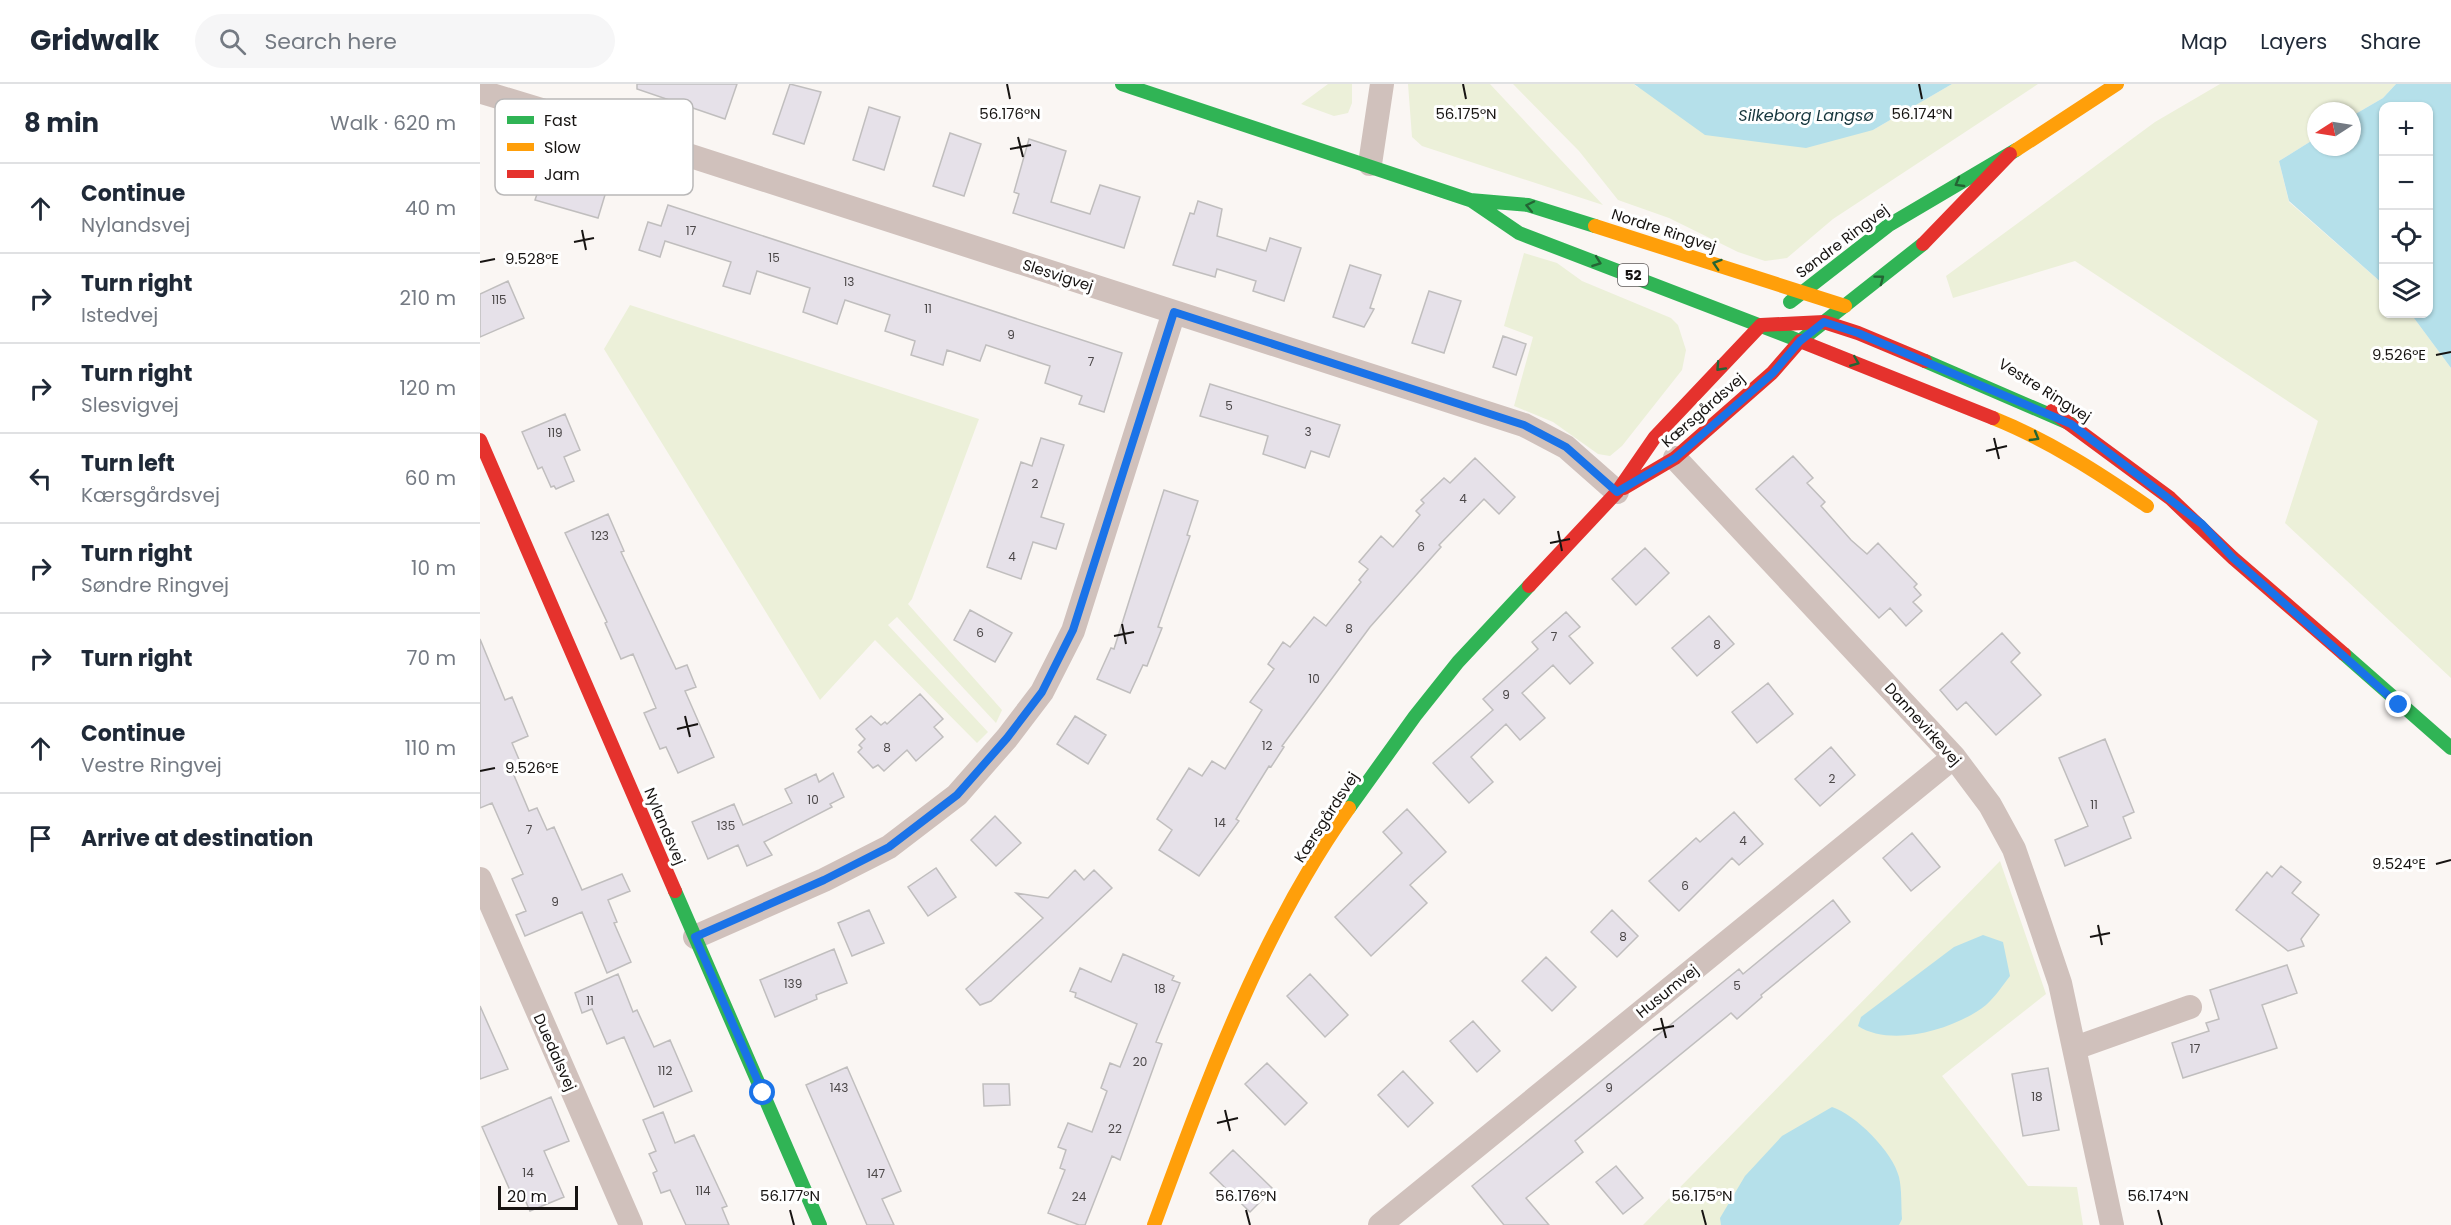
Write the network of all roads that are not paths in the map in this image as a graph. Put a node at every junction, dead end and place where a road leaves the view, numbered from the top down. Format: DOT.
graph roads {
  1 [pos="1122,84"];
  2 [pos="1382,84"];
  3 [pos="2118,84"];
  4 [pos="482,92"];
  5 [pos="504,99"];
  6 [pos="2010,154"];
  7 [pos="693,159"];
  8 [pos="1370,164"];
  9 [pos="1470,200"];
  10 [pos="1519,233"];
  11 [pos="1595,246"];
  12 [pos="1804,291"];
  13 [pos="1845,306"];
  14 [pos="1779,311"];
  15 [pos="1174,312"];
  16 [pos="1865,314"];
  17 [pos="1824,322"];
  18 [pos="1761,326"];
  19 [pos="1800,341"];
  20 [pos="1979,369"];
  21 [pos="2071,424"];
  22 [pos="481,447"];
  23 [pos="1675,458"];
  24 [pos="1617,492"];
  25 [pos="2162,516"];
  26 [pos="2181,529"];
  27 [pos="2233,558"];
  28 [pos="2451,748"];
  29 [pos="1954,757"];
  30 [pos="480,879"];
  31 [pos="695,937"];
  32 [pos="2190,1007"];
  33 [pos="2075,1048"];
  34 [pos="1159,1224"];
  35 [pos="631,1225"];
  36 [pos="820,1225"];
  37 [pos="1380,1225"];
  38 [pos="2112,1225"];
  1 -- 8 [label="main road, Nordre Ringvej / 52"];
  2 -- 8 [label="street"];
  3 -- 6 [label="main road, Søndre Ringvej"];
  4 -- 5 [label="street, Slesvigvej"];
  6 -- 12 [label="main road, Søndre Ringvej, one-way"];
  13 -- 6 [label="main road, Søndre Ringvej, one-way"];
  7 -- 15 [label="street, Slesvigvej"];
  8 -- 9 [label="main road, Nordre Ringvej / 52"];
  9 -- 10 [label="main road, Nordre Ringvej / 52"];
  12 -- 9 [label="main road, Nordre Ringvej / 52, one-way"];
  10 -- 11 [label="main road"];
  10 -- 18 [label="main road, Nordre Ringvej / 52, one-way"];
  12 -- 13 [label="main road, Nordre Ringvej / 52"];
  12 -- 14 [label="main road, Søndre Ringvej"];
  13 -- 14 [label="main road"];
  13 -- 16 [label="main road"];
  13 -- 17 [label="main road, Søndre Ringvej"];
  14 -- 18 [label="main road, Søndre Ringvej"];
  15 -- 24 [label="street, Slesvigvej"];
  15 -- 31 [label="street"];
  17 -- 18 [label="main road"];
  17 -- 19 [label="main road, Søndre Ringvej"];
  17 -- 21 [label="main road"];
  18 -- 19 [label="main road, Nordre Ringvej / 52"];
  18 -- 24 [label="main road, Kærsgårdsvej, one-way"];
  19 -- 23 [label="main road, Kærsgårdsvej"];
  19 -- 25 [label="main road, one-way"];
  20 -- 21 [label="main road, Vestre Ringvej"];
  21 -- 27 [label="main road, Vestre Ringvej"];
  22 -- 31 [label="main road, Nylandsvej"];
  23 -- 24 [label="main road, Kærsgårdsvej"];
  23 -- 29 [label="street, Dannevirkevej"];
  24 -- 34 [label="main road, Kærsgårdsvej"];
  26 -- 27 [label="main road, Vestre Ringvej"];
  27 -- 28 [label="main road, Vestre Ringvej"];
  29 -- 33 [label="street, Dannevirkevej"];
  29 -- 37 [label="street, Husumvej"];
  30 -- 35 [label="street, Duedalsvej"];
  31 -- 36 [label="main road, Nylandsvej"];
  32 -- 33 [label="street"];
  33 -- 38 [label="street, Dannevirkevej"];
}
